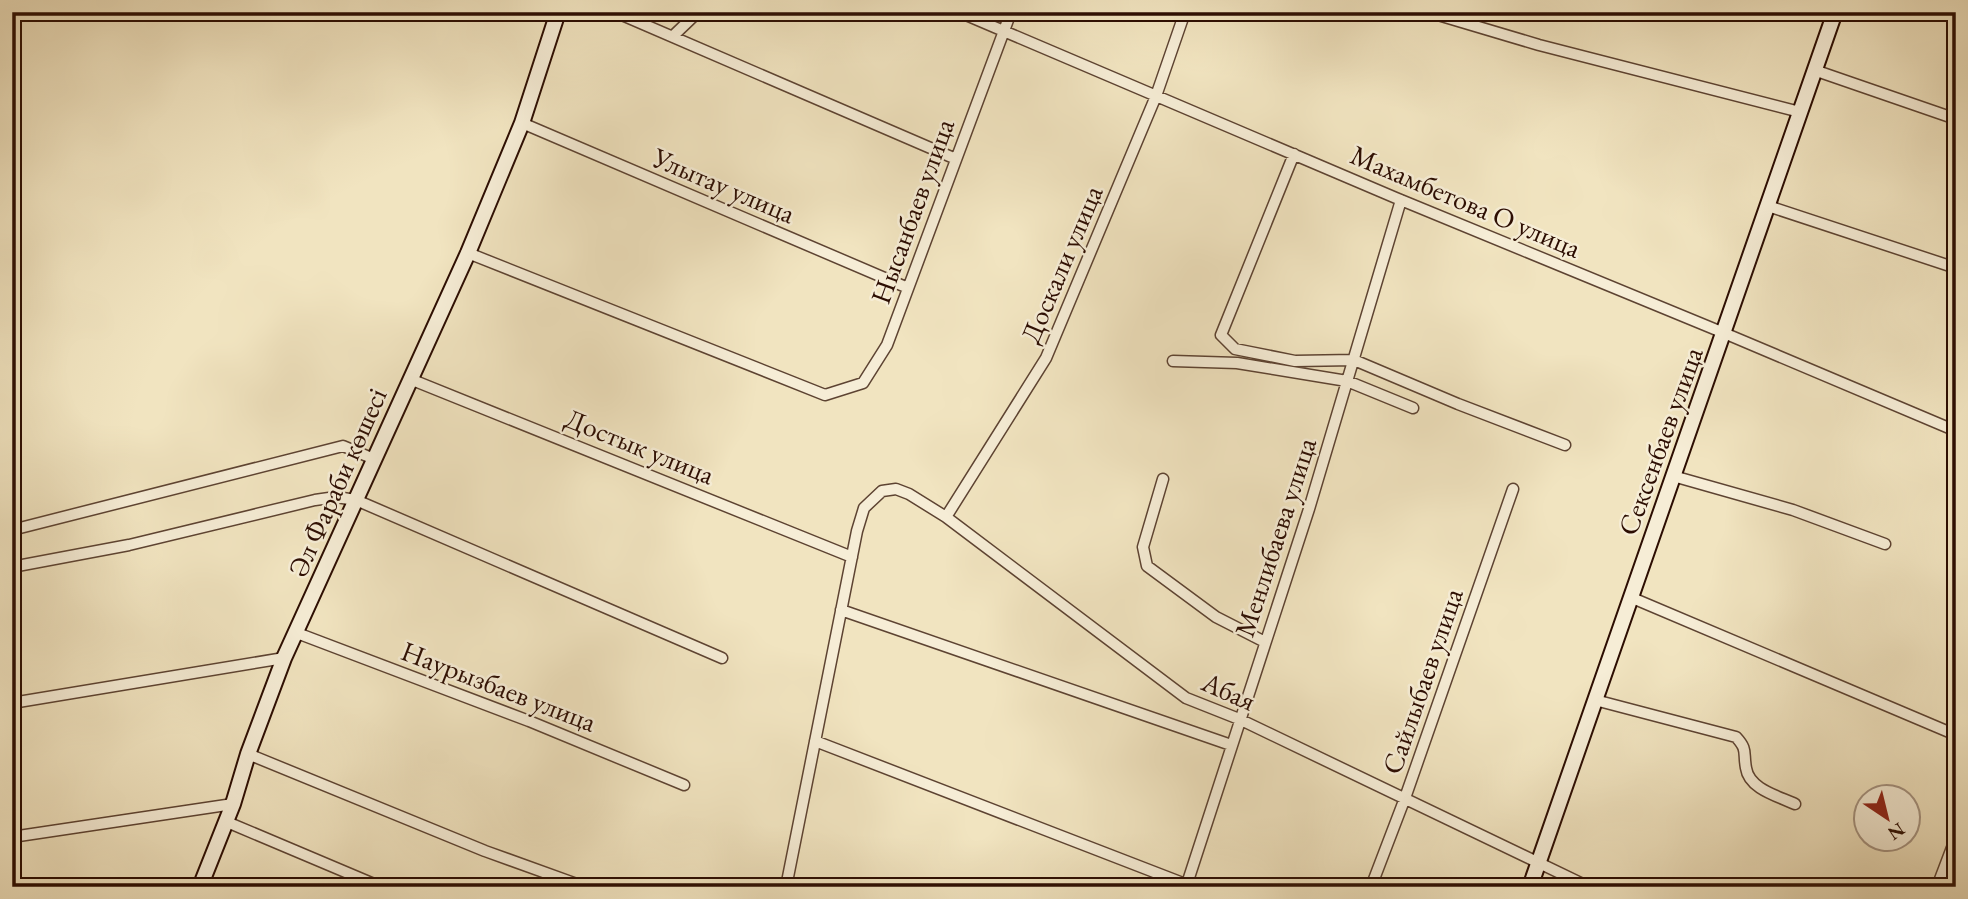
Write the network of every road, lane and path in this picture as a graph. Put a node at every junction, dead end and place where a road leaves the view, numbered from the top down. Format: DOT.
graph roads {
  1 [pos="558,12"];
  2 [pos="615,12"];
  3 [pos="698,12"];
  4 [pos="959,12"];
  5 [pos="1011,12"];
  6 [pos="1185,12"];
  7 [pos="1428,12"];
  8 [pos="1835,12"];
  9 [pos="1003,30"];
  10 [pos="673,36"];
  11 [pos="1814,70"];
  12 [pos="1156,96"];
  13 [pos="1800,112"];
  14 [pos="1956,119"];
  15 [pos="523,123"];
  16 [pos="1294,154"];
  17 [pos="956,159"];
  18 [pos="1401,200"];
  19 [pos="1768,206"];
  20 [pos="468,253"];
  21 [pos="1956,268"];
  22 [pos="908,288"];
  23 [pos="1724,333"];
  24 [pos="1354,360"];
  25 [pos="1173,361"];
  26 [pos="410,379"];
  27 [pos="1347,381"];
  28 [pos="1413,408"];
  29 [pos="1956,431"];
  30 [pos="1565,445"];
  31 [pos="374,459"];
  32 [pos="1674,476"];
  33 [pos="1163,479"];
  34 [pos="1513,489"];
  35 [pos="356,500"];
  36 [pos="946,517"];
  37 [pos="12,530"];
  38 [pos="1885,544"];
  39 [pos="852,557"];
  40 [pos="12,568"];
  41 [pos="1630,597"];
  42 [pos="841,610"];
  43 [pos="297,633"];
  44 [pos="1265,642"];
  45 [pos="284,658"];
  46 [pos="722,658"];
  47 [pos="1595,699"];
  48 [pos="12,703"];
  49 [pos="1239,719"];
  50 [pos="1956,735"];
  51 [pos="815,741"];
  52 [pos="1231,745"];
  53 [pos="248,754"];
  54 [pos="684,785"];
  55 [pos="1405,798"];
  56 [pos="233,804"];
  57 [pos="1795,804"];
  58 [pos="226,822"];
  59 [pos="12,837"];
  60 [pos="1956,837"];
  61 [pos="1538,863"];
  62 [pos="1188,886"];
  63 [pos="200,887"];
  64 [pos="381,887"];
  65 [pos="585,887"];
  66 [pos="786,887"];
  67 [pos="1371,887"];
  68 [pos="1530,887"];
  69 [pos="1589,887"];
  70 [pos="1937,887"];
  1 -- 15 [label="street, Әл Фараби көшесі"];
  2 -- 10 [label="street"];
  3 -- 10 [label="street"];
  4 -- 9 [label="street, Махамбетова О улица"];
  5 -- 9 [label="street, Нысанбаев улица"];
  6 -- 12 [label="street, Доскали улица"];
  7 -- 13 [label="street"];
  8 -- 11 [label="street, Сексенбаев улица"];
  9 -- 12 [label="street, Махамбетова О улица"];
  9 -- 17 [label="street, Нысанбаев улица"];
  10 -- 17 [label="street"];
  11 -- 13 [label="street, Сексенбаев улица"];
  11 -- 14 [label="street"];
  12 -- 16 [label="street, Махамбетова О улица"];
  12 -- 36 [label="street, Доскали улица"];
  13 -- 19 [label="street, Сексенбаев улица"];
  15 -- 20 [label="street, Әл Фараби көшесі"];
  15 -- 22 [label="street, Улытау улица"];
  16 -- 18 [label="street, Махамбетова О улица"];
  16 -- 24 [label="street"];
  17 -- 22 [label="street, Нысанбаев улица"];
  18 -- 23 [label="street, Махамбетова О улица"];
  18 -- 24 [label="street, Менлибаева улица"];
  19 -- 21 [label="street"];
  19 -- 23 [label="street, Сексенбаев улица"];
  20 -- 22 [label="street, Нысанбаев улица"];
  20 -- 26 [label="street, Әл Фараби көшесі"];
  23 -- 29 [label="street, Махамбетова О улица"];
  23 -- 32 [label="street, Сексенбаев улица"];
  24 -- 27 [label="street, Менлибаева улица"];
  24 -- 30 [label="street"];
  25 -- 27 [label="street"];
  26 -- 31 [label="street, Әл Фараби көшесі"];
  26 -- 39 [label="street, Достык улица"];
  27 -- 28 [label="street"];
  27 -- 44 [label="street, Менлибаева улица"];
  31 -- 35 [label="street, Әл Фараби көшесі"];
  31 -- 37 [label="street"];
  32 -- 38 [label="street"];
  32 -- 41 [label="street, Сексенбаев улица"];
  33 -- 44 [label="street"];
  34 -- 55 [label="street, Сайлыбаев улица"];
  35 -- 40 [label="street"];
  35 -- 43 [label="street, Әл Фараби көшесі"];
  35 -- 46 [label="street"];
  36 -- 39 [label="street, Абая"];
  36 -- 49 [label="street, Абая"];
  39 -- 42 [label="street"];
  41 -- 47 [label="street, Сексенбаев улица"];
  41 -- 50 [label="street"];
  42 -- 51 [label="street"];
  42 -- 52 [label="street"];
  43 -- 45 [label="street, Әл Фараби көшесі"];
  43 -- 54 [label="street, Наурызбаев улица"];
  44 -- 49 [label="street, Менлибаева улица"];
  45 -- 48 [label="street"];
  45 -- 53 [label="street, Әл Фараби көшесі"];
  47 -- 57 [label="street"];
  47 -- 61 [label="street, Сексенбаев улица"];
  49 -- 52 [label="street, Менлибаева улица"];
  49 -- 55 [label="street, Абая"];
  51 -- 62 [label="street"];
  51 -- 66 [label="street"];
  52 -- 62 [label="street, Менлибаева улица"];
  53 -- 56 [label="street, Әл Фараби көшесі"];
  53 -- 65 [label="street"];
  55 -- 61 [label="street, Абая"];
  55 -- 67 [label="street, Сайлыбаев улица"];
  56 -- 58 [label="street, Әл Фараби көшесі"];
  56 -- 59 [label="street"];
  58 -- 63 [label="street, Әл Фараби көшесі"];
  58 -- 64 [label="street"];
  60 -- 70 [label="street"];
  61 -- 68 [label="street, Сексенбаев улица"];
  61 -- 69 [label="street, Абая"];
}
